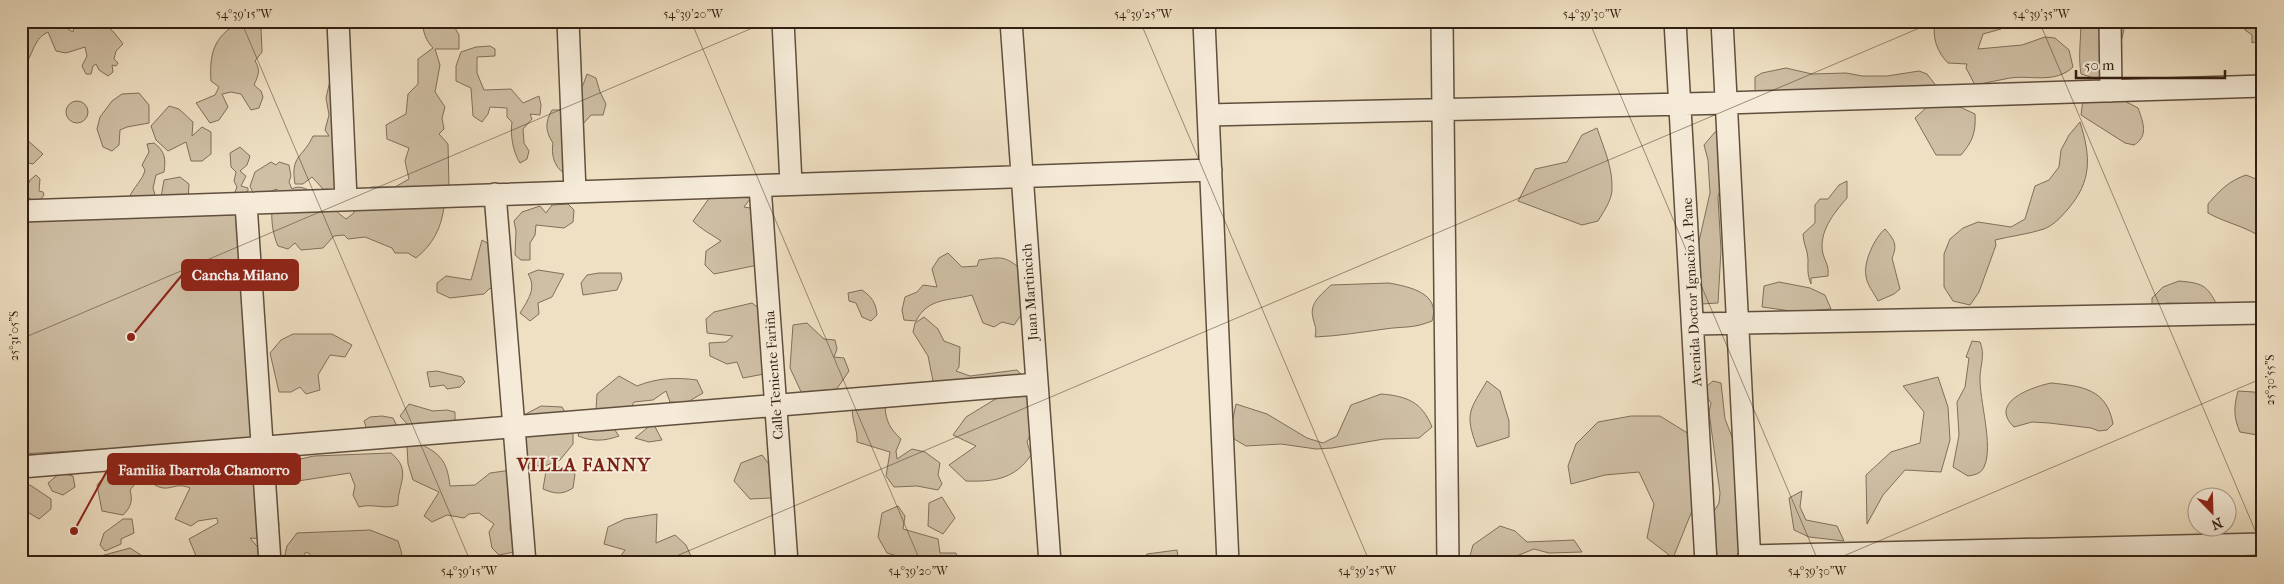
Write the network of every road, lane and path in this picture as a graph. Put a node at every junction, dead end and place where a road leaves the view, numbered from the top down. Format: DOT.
graph roads {
  1 [pos="338,21"];
  2 [pos="568,21"];
  3 [pos="783,21"];
  4 [pos="1011,21"];
  5 [pos="1204,21"];
  6 [pos="1442,21"];
  7 [pos="1675,21"];
  8 [pos="1722,21"];
  9 [pos="2110,21"];
  10 [pos="2263,86"];
  11 [pos="2111,91"];
  12 [pos="1726,103"];
  13 [pos="1680,104"];
  14 [pos="1444,109"];
  15 [pos="1208,115"];
  16 [pos="1211,170"];
  17 [pos="1022,176"];
  18 [pos="791,184"];
  19 [pos="760,186"];
  20 [pos="575,192"];
  21 [pos="495,194"];
  22 [pos="346,199"];
  23 [pos="246,204"];
  24 [pos="21,211"];
  25 [pos="2263,313"];
  26 [pos="1737,323"];
  27 [pos="1694,324"];
  28 [pos="1037,384"];
  29 [pos="776,405"];
  30 [pos="513,426"];
  31 [pos="262,446"];
  32 [pos="21,467"];
  33 [pos="2263,544"];
  34 [pos="1749,559"];
  35 [pos="270,563"];
  36 [pos="525,563"];
  37 [pos="787,563"];
  38 [pos="1050,563"];
  39 [pos="1228,563"];
  40 [pos="1448,563"];
  41 [pos="1706,563"];
  1 -- 22 [label="street"];
  2 -- 20 [label="street"];
  3 -- 18 [label="street"];
  4 -- 17 [label="street, Juan Martincich"];
  5 -- 15 [label="street"];
  6 -- 14 [label="street"];
  7 -- 13 [label="street, Avenida Doctor Ignacio A. Pane"];
  8 -- 12 [label="street"];
  9 -- 11 [label="street"];
  10 -- 11 [label="street"];
  11 -- 12 [label="street"];
  12 -- 13 [label="street"];
  12 -- 26 [label="street"];
  13 -- 14 [label="street"];
  13 -- 27 [label="street, Avenida Doctor Ignacio A. Pane"];
  14 -- 15 [label="street"];
  14 -- 40 [label="street"];
  15 -- 16 [label="street"];
  16 -- 17 [label="street"];
  16 -- 39 [label="street"];
  17 -- 18 [label="street"];
  17 -- 28 [label="street, Juan Martincich"];
  18 -- 19 [label="street"];
  19 -- 20 [label="street"];
  19 -- 29 [label="street, Calle Teniente Fariña"];
  20 -- 21 [label="street"];
  21 -- 22 [label="street"];
  21 -- 30 [label="street"];
  22 -- 23 [label="street"];
  23 -- 24 [label="street"];
  23 -- 31 [label="street"];
  25 -- 26 [label="street"];
  26 -- 27 [label="street"];
  26 -- 34 [label="street"];
  27 -- 41 [label="street, Avenida Doctor Ignacio A. Pane"];
  28 -- 29 [label="street"];
  28 -- 38 [label="street, Juan Martincich"];
  29 -- 30 [label="street"];
  29 -- 37 [label="street, Calle Teniente Fariña"];
  30 -- 31 [label="street"];
  30 -- 36 [label="street"];
  31 -- 32 [label="street"];
  31 -- 35 [label="street"];
  33 -- 34 [label="street"];
}
